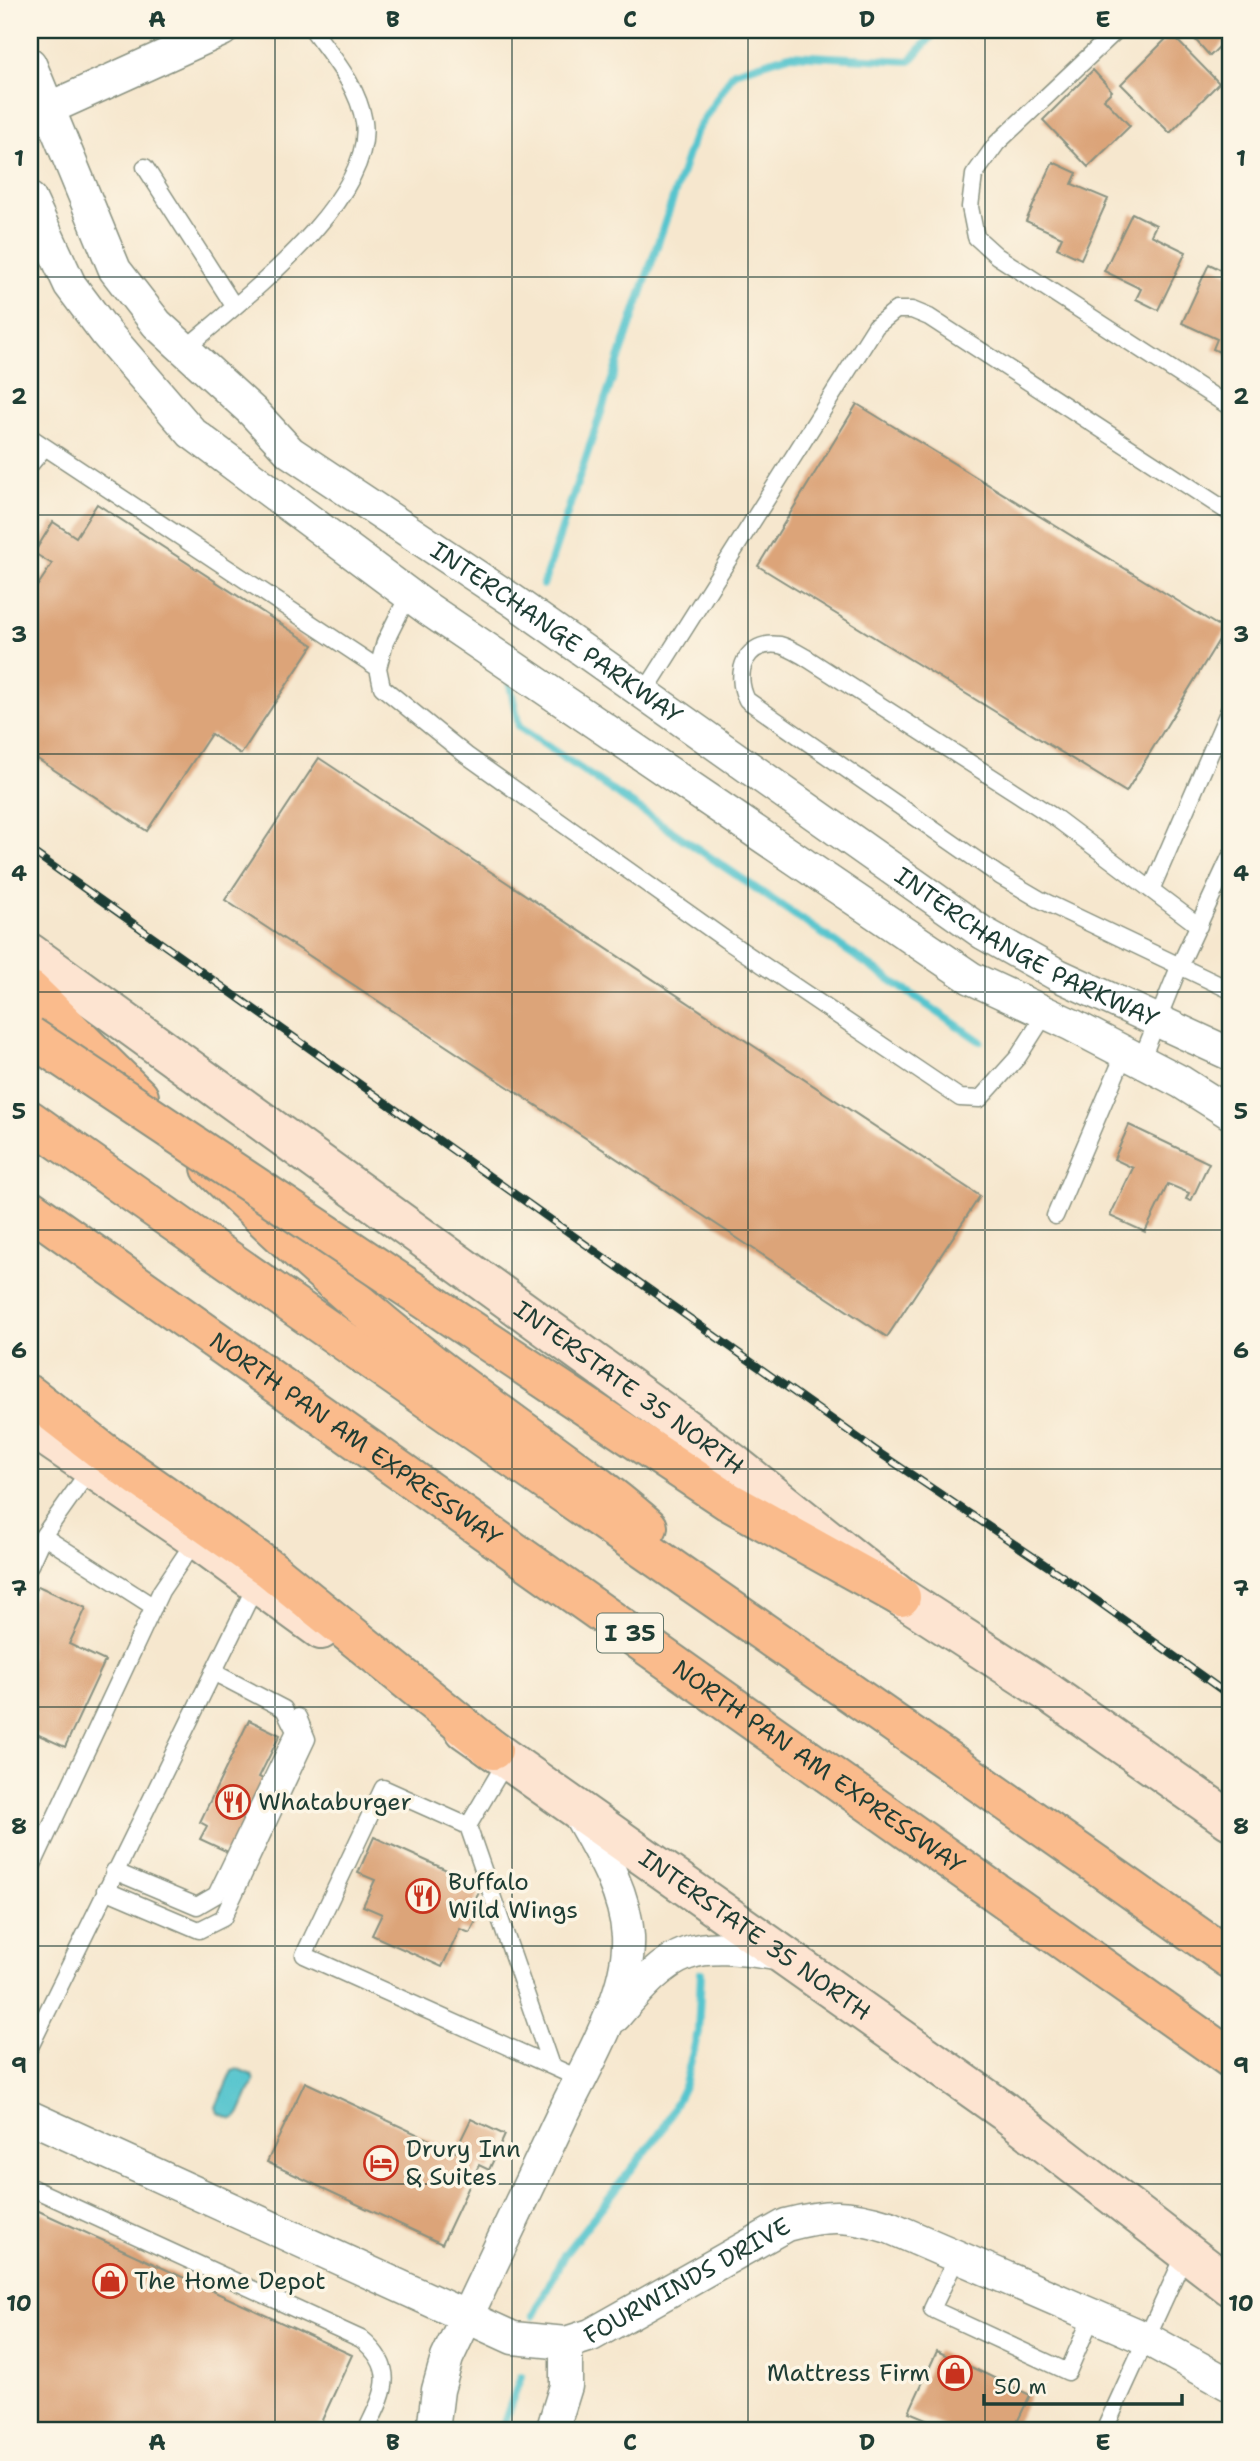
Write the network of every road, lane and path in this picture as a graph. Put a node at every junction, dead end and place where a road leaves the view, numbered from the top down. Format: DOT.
graph roads {
  1 [pos="222,30"];
  2 [pos="313,30"];
  3 [pos="1117,30"];
  4 [pos="30,64"];
  5 [pos="38,113"];
  6 [pos="145,167"];
  7 [pos="34,221"];
  8 [pos="234,306"];
  9 [pos="184,350"];
  10 [pos="1230,407"];
  11 [pos="30,438"];
  12 [pos="45,447"];
  13 [pos="30,465"];
  14 [pos="1230,513"];
  15 [pos="409,594"];
  16 [pos="378,668"];
  17 [pos="643,693"];
  18 [pos="1230,708"];
  19 [pos="1230,858"];
  20 [pos="1151,890"];
  21 [pos="1199,926"];
  22 [pos="30,953"];
  23 [pos="1179,967"];
  24 [pos="30,990"];
  25 [pos="1230,990"];
  26 [pos="1045,1013"];
  27 [pos="1159,1020"];
  28 [pos="30,1036"];
  29 [pos="1230,1054"];
  30 [pos="1132,1059"];
  31 [pos="1230,1113"];
  32 [pos="30,1120"];
  33 [pos="30,1209"];
  34 [pos="1055,1216"];
  35 [pos="30,1395"];
  36 [pos="30,1426"];
  37 [pos="91,1468"];
  38 [pos="43,1536"];
  39 [pos="197,1539"];
  40 [pos="30,1565"];
  41 [pos="256,1585"];
  42 [pos="901,1597"];
  43 [pos="153,1606"];
  44 [pos="780,1641"];
  45 [pos="213,1672"];
  46 [pos="284,1709"];
  47 [pos="500,1755"];
  48 [pos="575,1807"];
  49 [pos="1230,1820"];
  50 [pos="468,1826"];
  51 [pos="30,1871"];
  52 [pos="114,1871"];
  53 [pos="105,1890"];
  54 [pos="787,1956"];
  55 [pos="1230,1959"];
  56 [pos="603,2031"];
  57 [pos="30,2047"];
  58 [pos="1230,2058"];
  59 [pos="551,2066"];
  60 [pos="580,2079"];
  61 [pos="30,2116"];
  62 [pos="30,2187"];
  63 [pos="1186,2252"];
  64 [pos="957,2257"];
  65 [pos="1230,2286"];
  66 [pos="1092,2315"];
  67 [pos="466,2319"];
  68 [pos="1147,2339"];
  69 [pos="566,2343"];
  70 [pos="1230,2385"];
  71 [pos="366,2431"];
  72 [pos="433,2431"];
  73 [pos="552,2431"];
  74 [pos="1104,2431"];
  1 -- 5 [label="street"];
  2 -- 8 [label="lane"];
  3 -- 10 [label="lane"];
  4 -- 5 [label="street, INTERCHANGE PARKWAY"];
  5 -- 9 [label="street, INTERCHANGE PARKWAY"];
  6 -- 8 [label="lane"];
  7 -- 15 [label="street, INTERCHANGE PARKWAY"];
  8 -- 9 [label="lane"];
  9 -- 17 [label="street, INTERCHANGE PARKWAY"];
  11 -- 12 [label="lane"];
  12 -- 13 [label="lane"];
  12 -- 16 [label="lane"];
  14 -- 17 [label="lane"];
  15 -- 16 [label="lane"];
  15 -- 26 [label="street, INTERCHANGE PARKWAY"];
  16 -- 26 [label="lane"];
  17 -- 27 [label="street, INTERCHANGE PARKWAY"];
  18 -- 20 [label="lane"];
  19 -- 21 [label="lane"];
  20 -- 21 [label="lane"];
  20 -- 23 [label="lane"];
  21 -- 23 [label="lane"];
  22 -- 42 [label="main road, INTERSTATE 35 NORTH"];
  23 -- 25 [label="lane"];
  23 -- 27 [label="lane"];
  24 -- 44 [label="highway"];
  26 -- 30 [label="street, INTERCHANGE PARKWAY"];
  27 -- 29 [label="street, INTERCHANGE PARKWAY"];
  27 -- 30 [label="lane"];
  28 -- 42 [label="highway, bridge"];
  30 -- 31 [label="street, INTERCHANGE PARKWAY"];
  30 -- 34 [label="lane"];
  32 -- 44 [label="highway"];
  33 -- 58 [label="highway, NORTH PAN AM EXPRESSWAY / I 35"];
  35 -- 47 [label="highway"];
  36 -- 37 [label="main road, INTERSTATE 35 NORTH"];
  37 -- 38 [label="lane"];
  37 -- 39 [label="main road, INTERSTATE 35 NORTH"];
  38 -- 40 [label="lane"];
  38 -- 43 [label="lane"];
  39 -- 41 [label="main road, INTERSTATE 35 NORTH"];
  39 -- 43 [label="lane"];
  41 -- 45 [label="lane"];
  41 -- 47 [label="main road, INTERSTATE 35 NORTH"];
  42 -- 49 [label="main road, INTERSTATE 35 NORTH"];
  43 -- 51 [label="lane"];
  44 -- 55 [label="highway"];
  45 -- 46 [label="lane"];
  45 -- 52 [label="lane"];
  46 -- 52 [label="lane"];
  46 -- 53 [label="lane"];
  47 -- 48 [label="main road, INTERSTATE 35 NORTH"];
  47 -- 50 [label="lane"];
  48 -- 54 [label="main road, INTERSTATE 35 NORTH"];
  48 -- 56 [label="street"];
  50 -- 59 [label="lane"];
  50 -- 59 [label="lane"];
  52 -- 53 [label="lane"];
  53 -- 57 [label="lane"];
  54 -- 56 [label="street"];
  54 -- 63 [label="main road, INTERSTATE 35 NORTH"];
  56 -- 60 [label="street"];
  59 -- 60 [label="lane"];
  60 -- 67 [label="street"];
  61 -- 67 [label="street, FOURWINDS DRIVE"];
  62 -- 71 [label="lane"];
  63 -- 65 [label="main road, INTERSTATE 35 NORTH"];
  63 -- 68 [label="lane"];
  64 -- 66 [label="street, FOURWINDS DRIVE"];
  64 -- 66 [label="lane"];
  64 -- 69 [label="street, FOURWINDS DRIVE"];
  66 -- 68 [label="street, FOURWINDS DRIVE"];
  67 -- 69 [label="street, FOURWINDS DRIVE"];
  67 -- 72 [label="street"];
  68 -- 70 [label="street, FOURWINDS DRIVE"];
  68 -- 74 [label="lane"];
  69 -- 73 [label="street"];
}
